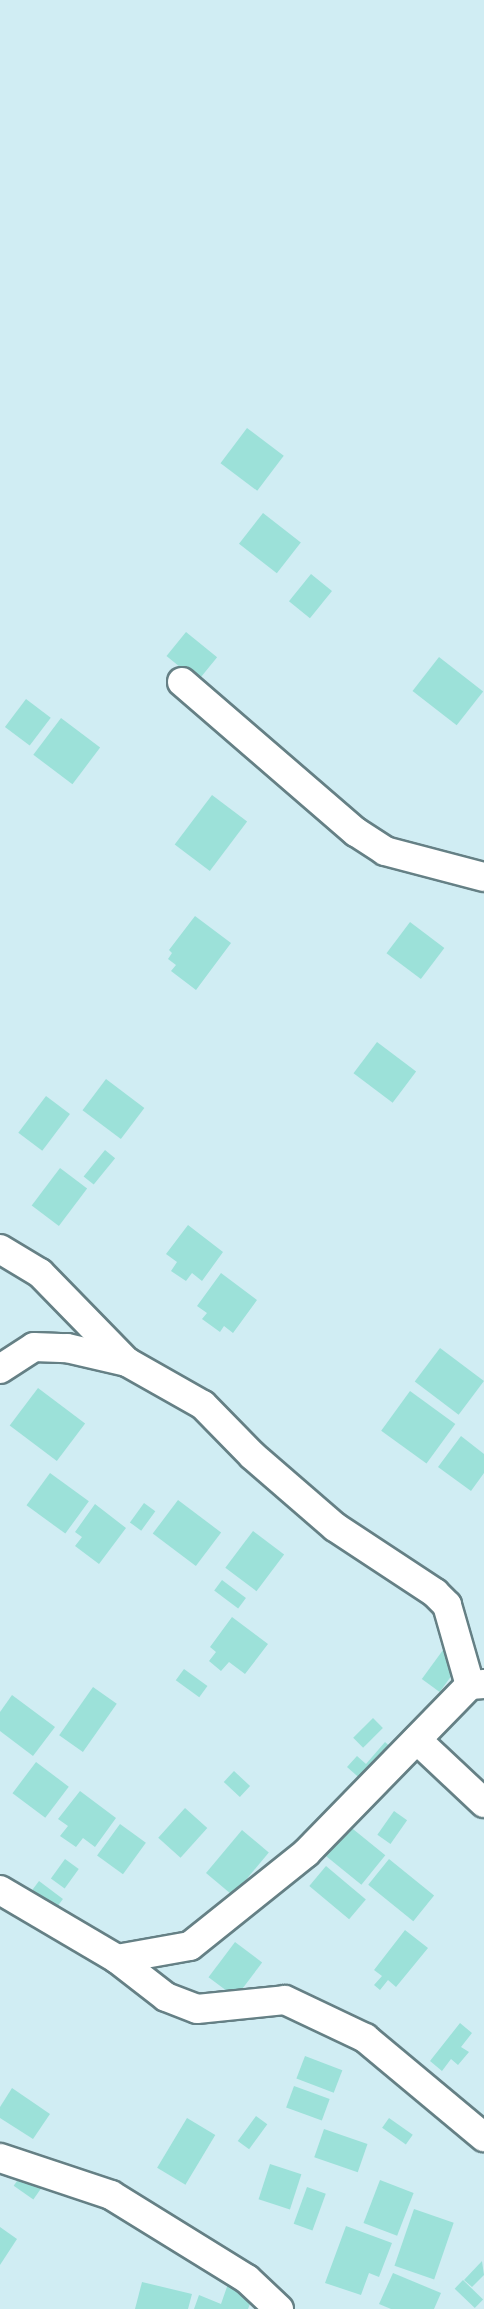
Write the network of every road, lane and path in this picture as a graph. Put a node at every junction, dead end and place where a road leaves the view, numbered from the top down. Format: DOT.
graph roads {
  1 [pos="182,682"];
  2 [pos="484,877"];
  3 [pos="0,1249"];
  4 [pos="127,1362"];
  5 [pos="0,1368"];
  6 [pos="477,1685"];
  7 [pos="417,1740"];
  8 [pos="484,1803"];
  9 [pos="0,1890"];
  10 [pos="117,1959"];
  11 [pos="484,2137"];
  12 [pos="0,2158"];
  13 [pos="279,2309"];
  1 -- 2 [label="street"];
  3 -- 4 [label="street"];
  4 -- 5 [label="street"];
  4 -- 6 [label="street"];
  6 -- 7 [label="street"];
  7 -- 8 [label="street"];
  7 -- 10 [label="street"];
  9 -- 10 [label="street"];
  10 -- 11 [label="street"];
  12 -- 13 [label="street"];
}
